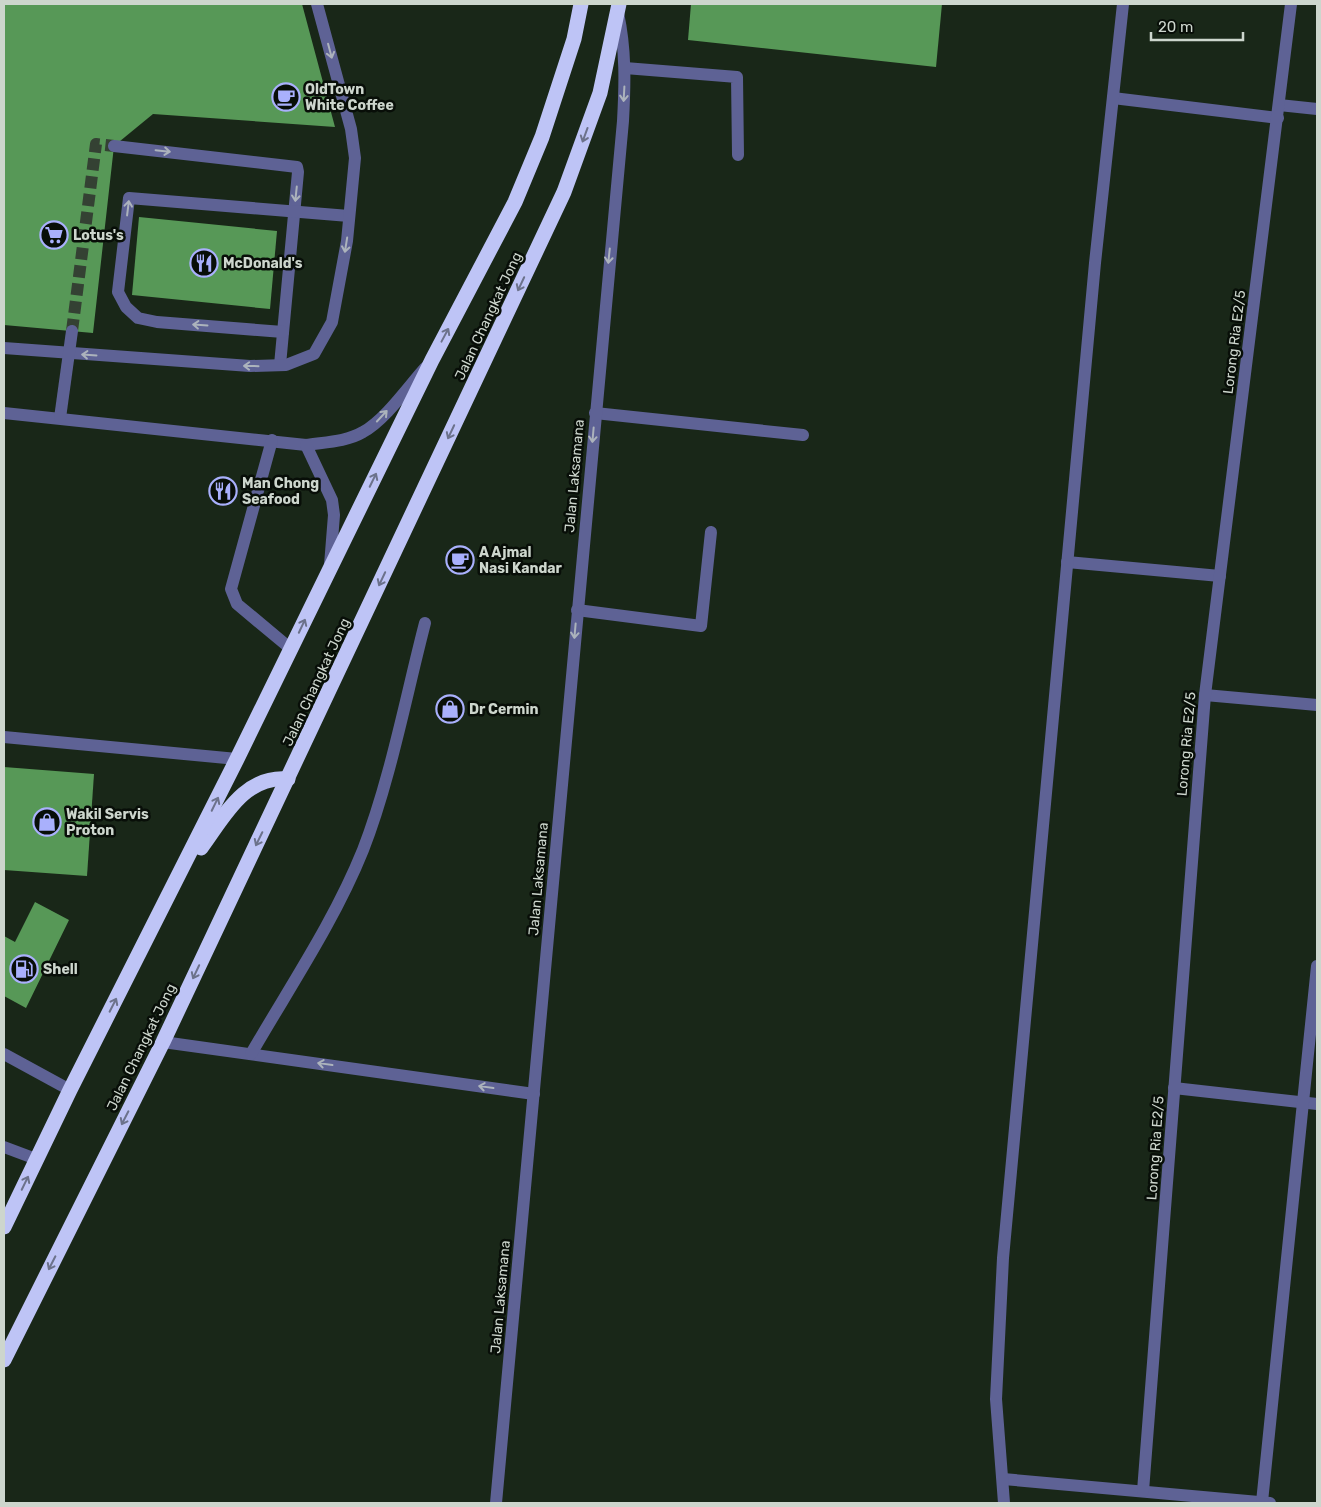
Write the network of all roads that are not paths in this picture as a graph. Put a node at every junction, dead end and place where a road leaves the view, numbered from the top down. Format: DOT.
graph roads {
  1 [pos="317,4"];
  2 [pos="581,4"];
  3 [pos="1123,4"];
  4 [pos="1290,4"];
  5 [pos="618,7"];
  6 [pos="626,68"];
  7 [pos="1113,98"];
  8 [pos="1317,109"];
  9 [pos="1278,111"];
  10 [pos="114,146"];
  11 [pos="738,155"];
  12 [pos="294,213"];
  13 [pos="349,216"];
  14 [pos="72,331"];
  15 [pos="283,332"];
  16 [pos="4,348"];
  17 [pos="68,353"];
  18 [pos="432,360"];
  19 [pos="280,365"];
  20 [pos="4,413"];
  21 [pos="595,413"];
  22 [pos="60,418"];
  23 [pos="803,435"];
  24 [pos="272,440"];
  25 [pos="306,445"];
  26 [pos="711,532"];
  27 [pos="1067,562"];
  28 [pos="329,568"];
  29 [pos="1220,576"];
  30 [pos="577,610"];
  31 [pos="425,623"];
  32 [pos="291,649"];
  33 [pos="1205,695"];
  34 [pos="1317,705"];
  35 [pos="4,737"];
  36 [pos="237,759"];
  37 [pos="288,779"];
  38 [pos="178,879"];
  39 [pos="1317,966"];
  40 [pos="163,1042"];
  41 [pos="4,1054"];
  42 [pos="251,1054"];
  43 [pos="1174,1088"];
  44 [pos="70,1090"];
  45 [pos="534,1094"];
  46 [pos="1303,1103"];
  47 [pos="1317,1104"];
  48 [pos="4,1147"];
  49 [pos="36,1159"];
  50 [pos="4,1227"];
  51 [pos="4,1360"];
  52 [pos="1003,1479"];
  53 [pos="1143,1491"];
  54 [pos="496,1503"];
  55 [pos="1004,1503"];
  56 [pos="1266,1503"];
  1 -- 13 [label="street, one-way"];
  18 -- 2 [label="highway, Jalan Changkat Jong, one-way"];
  3 -- 7 [label="street"];
  4 -- 9 [label="street, Lorong Ria E2/5"];
  5 -- 6 [label="street, Jalan Laksamana"];
  5 -- 37 [label="highway, Jalan Changkat Jong, one-way"];
  6 -- 11 [label="street"];
  6 -- 21 [label="street, Jalan Laksamana, one-way"];
  7 -- 9 [label="street"];
  7 -- 27 [label="street"];
  8 -- 9 [label="street"];
  9 -- 29 [label="street, Lorong Ria E2/5"];
  10 -- 12 [label="street, one-way"];
  12 -- 13 [label="street"];
  12 -- 15 [label="street"];
  15 -- 12 [label="street, one-way"];
  13 -- 19 [label="street, one-way"];
  14 -- 17 [label="street"];
  15 -- 19 [label="street"];
  16 -- 17 [label="street"];
  19 -- 17 [label="street, one-way"];
  17 -- 22 [label="street"];
  25 -- 18 [label="street, one-way"];
  28 -- 18 [label="highway, Jalan Changkat Jong, one-way"];
  20 -- 22 [label="street"];
  21 -- 23 [label="street"];
  21 -- 30 [label="street, Jalan Laksamana, one-way"];
  22 -- 24 [label="street"];
  24 -- 25 [label="street"];
  24 -- 32 [label="street"];
  25 -- 28 [label="street"];
  26 -- 30 [label="street"];
  27 -- 29 [label="street"];
  27 -- 52 [label="street"];
  32 -- 28 [label="highway, Jalan Changkat Jong, one-way"];
  29 -- 33 [label="street, Lorong Ria E2/5"];
  30 -- 45 [label="street, Jalan Laksamana, one-way"];
  31 -- 42 [label="street"];
  32 -- 36 [label="highway, Jalan Changkat Jong"];
  33 -- 34 [label="street"];
  33 -- 43 [label="street, Lorong Ria E2/5"];
  35 -- 36 [label="street"];
  38 -- 36 [label="highway, Jalan Changkat Jong, one-way"];
  37 -- 38 [label="highway"];
  37 -- 40 [label="highway, Jalan Changkat Jong, one-way"];
  44 -- 38 [label="highway, Jalan Changkat Jong, one-way"];
  39 -- 46 [label="street"];
  40 -- 42 [label="street"];
  40 -- 51 [label="highway, Jalan Changkat Jong, one-way"];
  41 -- 44 [label="street"];
  45 -- 42 [label="street, one-way"];
  43 -- 46 [label="street"];
  43 -- 53 [label="street, Lorong Ria E2/5"];
  44 -- 49 [label="highway, Jalan Changkat Jong"];
  45 -- 54 [label="street, Jalan Laksamana"];
  46 -- 47 [label="street"];
  46 -- 56 [label="street"];
  48 -- 49 [label="street"];
  50 -- 49 [label="highway, Jalan Changkat Jong, one-way"];
  52 -- 53 [label="street"];
  52 -- 55 [label="street"];
  53 -- 56 [label="street"];
}
